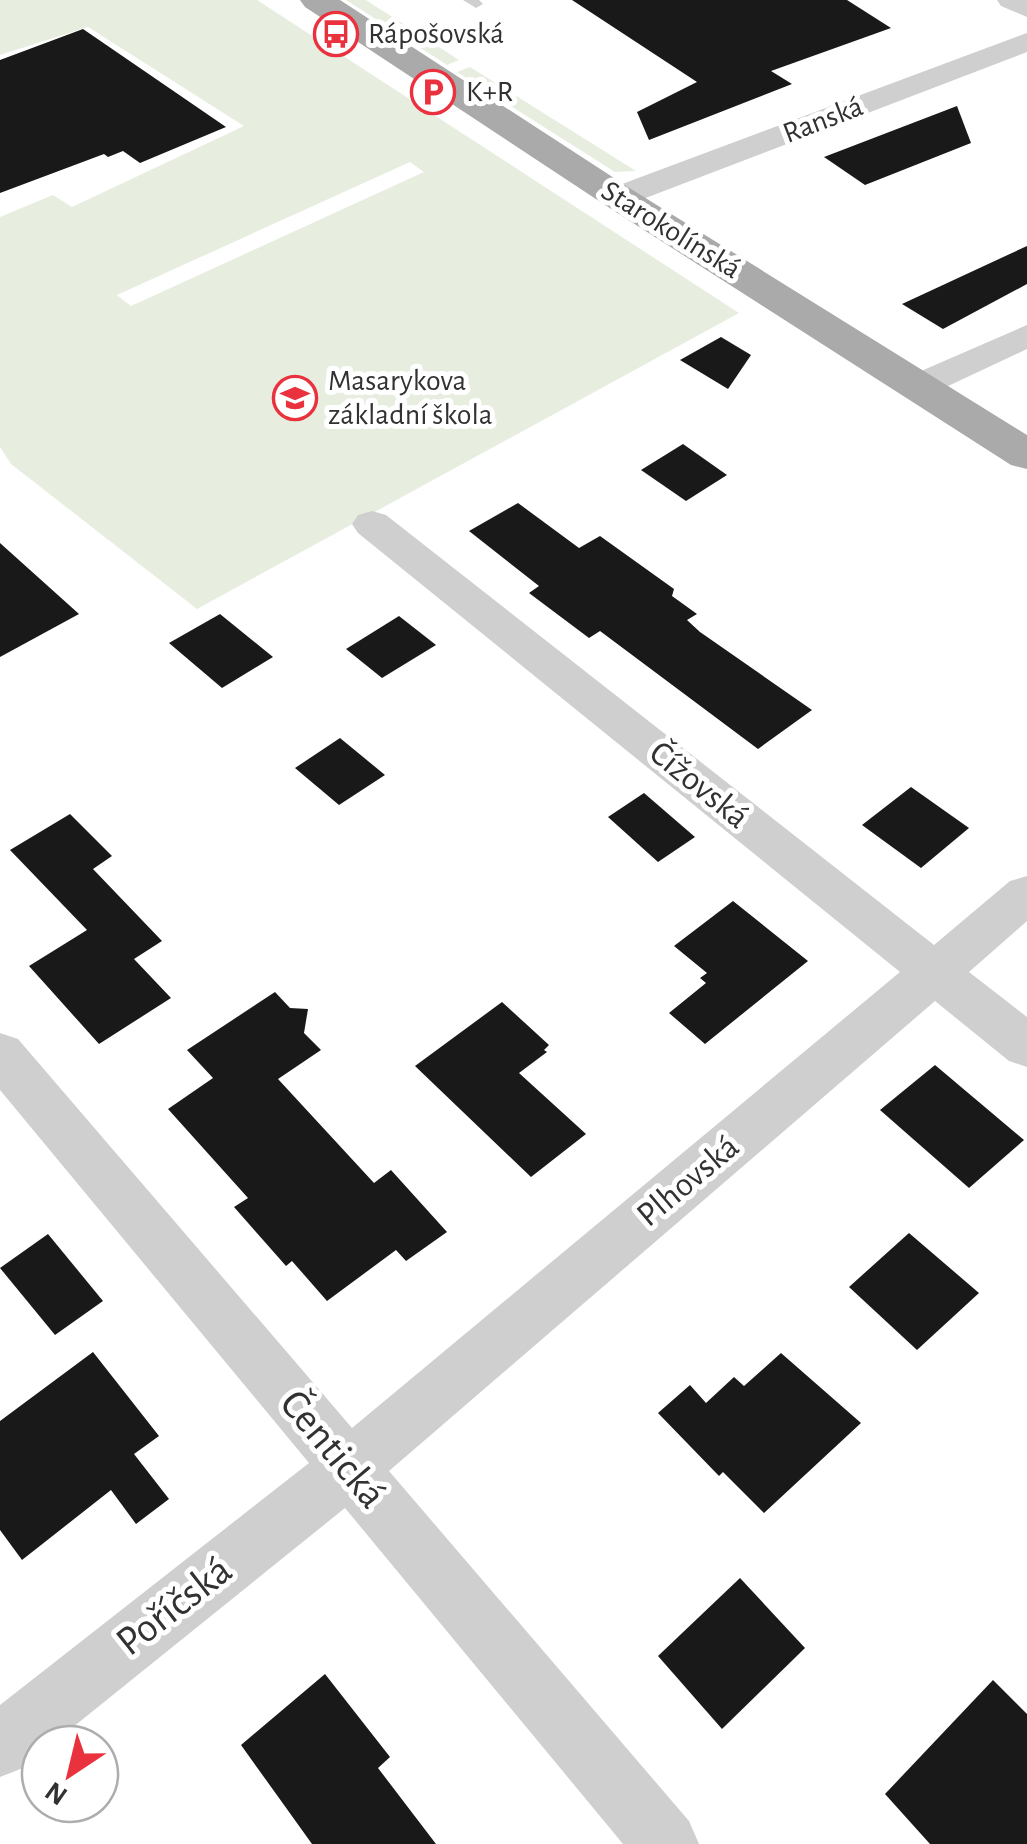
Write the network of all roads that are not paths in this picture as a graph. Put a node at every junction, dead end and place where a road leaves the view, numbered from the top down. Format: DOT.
graph roads {
  1 [pos="317,0"];
  2 [pos="1011,0"];
  3 [pos="1027,8"];
  4 [pos="1027,42"];
  5 [pos="618,197"];
  6 [pos="1027,336"];
  7 [pos="918,386"];
  8 [pos="1027,455"];
  9 [pos="372,524"];
  10 [pos="1027,894"];
  11 [pos="936,973"];
  12 [pos="1027,1046"];
  13 [pos="0,1054"];
  14 [pos="349,1468"];
  15 [pos="0,1745"];
  16 [pos="666,1844"];
  1 -- 5 [label="main road, Starokolínská"];
  2 -- 3 [label="street"];
  4 -- 5 [label="street, Ranská"];
  5 -- 7 [label="main road, Starokolínská"];
  6 -- 7 [label="street"];
  7 -- 8 [label="main road, Starokolínská"];
  9 -- 11 [label="street, Čížovská"];
  10 -- 11 [label="street, Plhovská"];
  11 -- 12 [label="street, Čížovská"];
  11 -- 14 [label="street, Plhovská"];
  13 -- 14 [label="street, Čentická"];
  14 -- 15 [label="street, Poříčská"];
  14 -- 16 [label="street, Čentická"];
}
